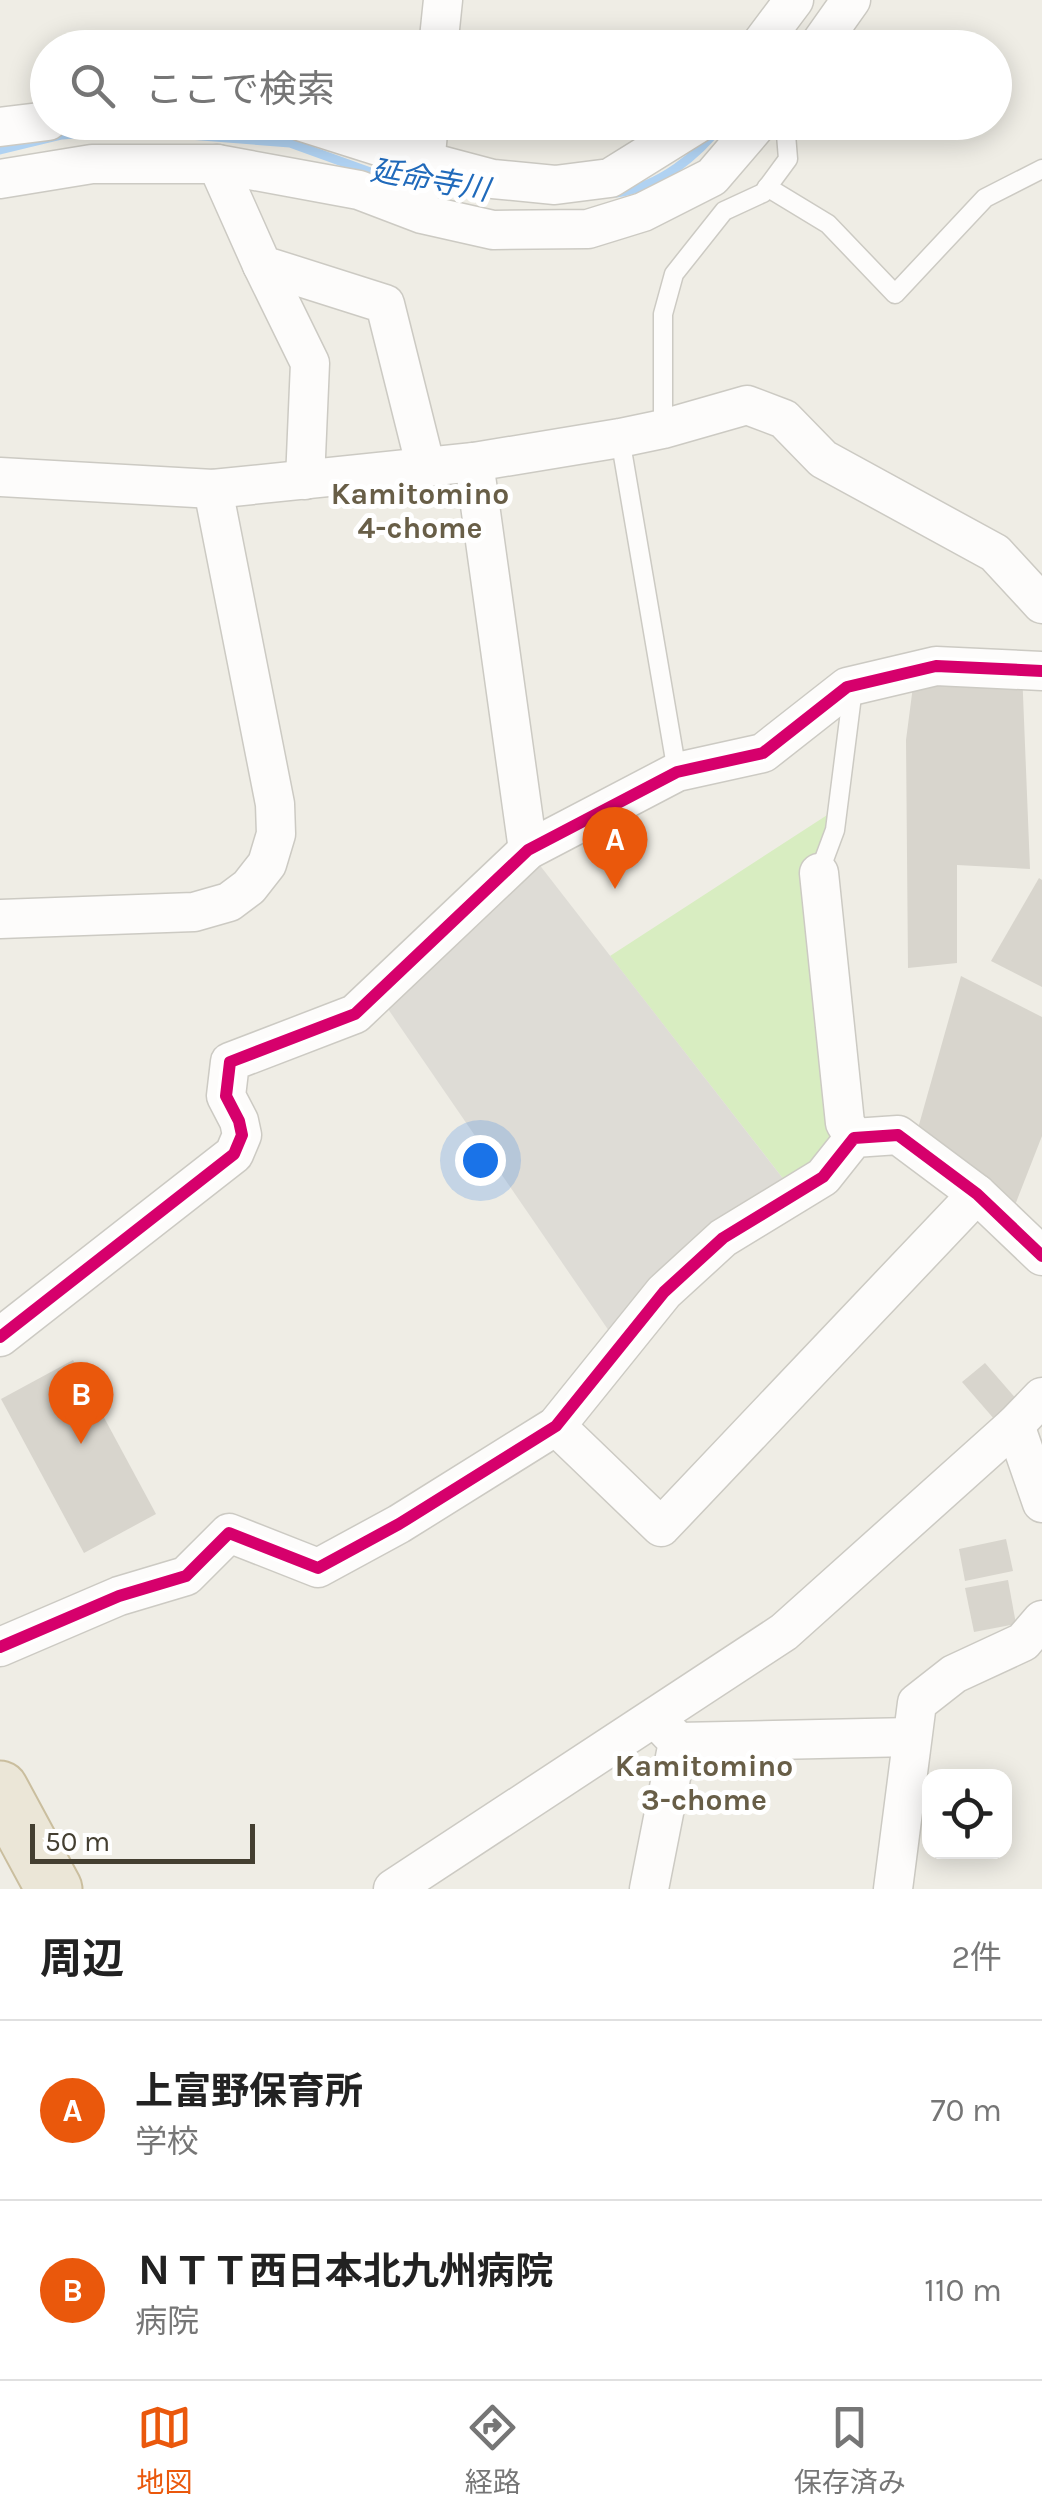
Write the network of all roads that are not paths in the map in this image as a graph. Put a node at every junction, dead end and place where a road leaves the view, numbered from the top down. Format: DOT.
graph roads {
  1 [pos="443,0"];
  2 [pos="794,0"];
  3 [pos="851,0"];
  4 [pos="440,30"];
  5 [pos="772,30"];
  6 [pos="830,30"];
  7 [pos="30,123"];
  8 [pos="0,128"];
  9 [pos="357,140"];
  10 [pos="427,140"];
  11 [pos="671,140"];
  12 [pos="744,140"];
  13 [pos="786,140"];
  14 [pos="425,162"];
  15 [pos="216,164"];
  16 [pos="1042,169"];
  17 [pos="0,179"];
  18 [pos="767,187"];
  19 [pos="422,214"];
  20 [pos="262,265"];
  21 [pos="662,429"];
  22 [pos="620,438"];
  23 [pos="474,462"];
  24 [pos="426,468"];
  25 [pos="0,477"];
  26 [pos="305,480"];
  27 [pos="212,489"];
  28 [pos="1042,604"];
  29 [pos="1042,671"];
  30 [pos="853,685"];
  31 [pos="676,772"];
  32 [pos="528,850"];
  33 [pos="819,873"];
  34 [pos="0,919"];
  35 [pos="854,1138"];
  36 [pos="977,1194"];
  37 [pos="1042,1256"];
  38 [pos="0,1337"];
  39 [pos="1042,1397"];
  40 [pos="1015,1425"];
  41 [pos="556,1426"];
  42 [pos="1042,1503"];
  43 [pos="1042,1620"];
  44 [pos="0,1647"];
  45 [pos="666,1729"];
  46 [pos="912,1737"];
  47 [pos="0,1789"];
  48 [pos="54,1889"];
  49 [pos="393,1889"];
  50 [pos="650,1889"];
  51 [pos="893,1889"];
  1 -- 4 [label="street"];
  2 -- 5 [label="street"];
  3 -- 6 [label="street"];
  7 -- 8 [label="street"];
  9 -- 14 [label="street"];
  10 -- 14 [label="street"];
  11 -- 14 [label="street"];
  12 -- 19 [label="street"];
  13 -- 18 [label="lane"];
  14 -- 19 [label="street"];
  15 -- 17 [label="street"];
  15 -- 19 [label="street"];
  15 -- 20 [label="street"];
  16 -- 18 [label="lane"];
  18 -- 21 [label="lane"];
  20 -- 24 [label="street"];
  20 -- 26 [label="street"];
  21 -- 22 [label="street"];
  21 -- 28 [label="street"];
  22 -- 23 [label="street"];
  22 -- 31 [label="lane"];
  23 -- 24 [label="street"];
  23 -- 32 [label="street"];
  24 -- 26 [label="street"];
  25 -- 27 [label="street"];
  26 -- 27 [label="street"];
  27 -- 34 [label="street"];
  29 -- 30 [label="street"];
  30 -- 31 [label="street"];
  30 -- 33 [label="lane"];
  31 -- 32 [label="street"];
  32 -- 38 [label="street"];
  33 -- 35 [label="street"];
  35 -- 36 [label="street"];
  35 -- 41 [label="street"];
  36 -- 37 [label="street"];
  36 -- 41 [label="street"];
  39 -- 40 [label="street"];
  40 -- 42 [label="street"];
  40 -- 45 [label="street"];
  41 -- 44 [label="street"];
  43 -- 46 [label="street"];
  45 -- 46 [label="street"];
  45 -- 49 [label="street"];
  45 -- 50 [label="street"];
  46 -- 51 [label="street"];
  47 -- 48 [label="highway"];
}
